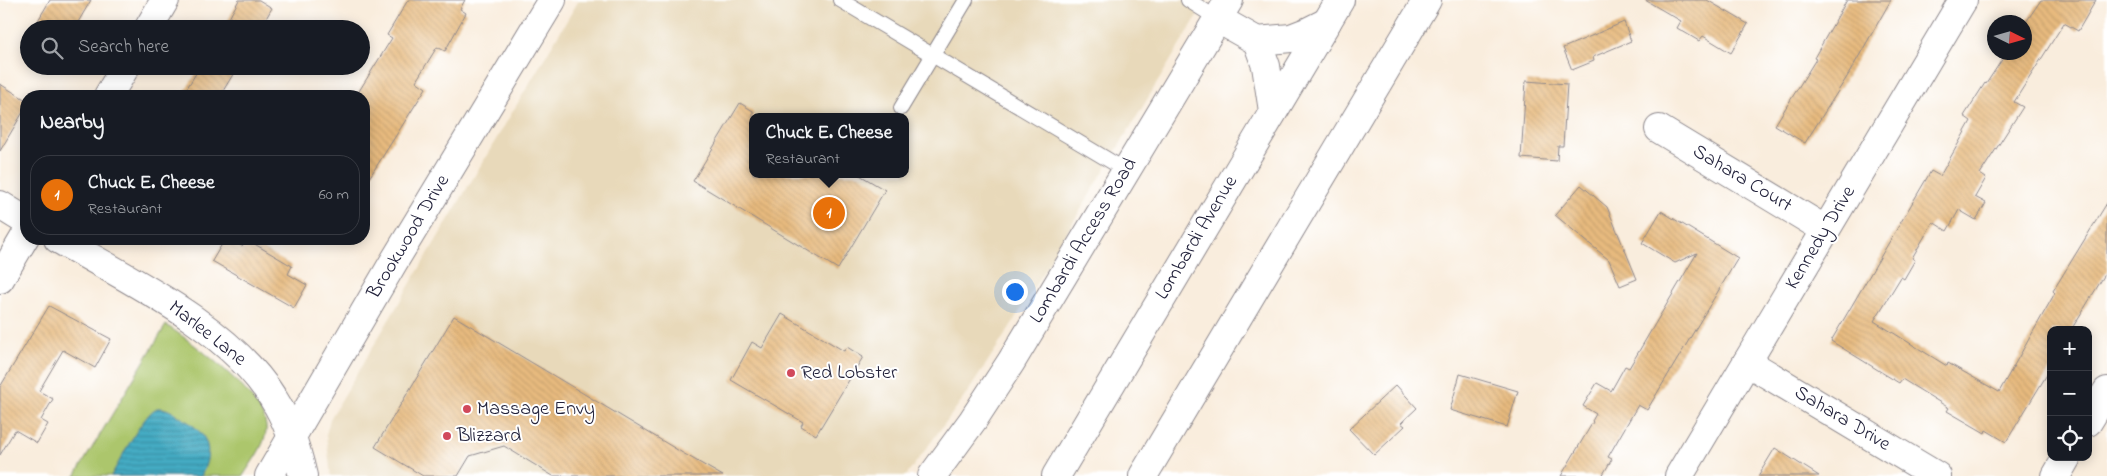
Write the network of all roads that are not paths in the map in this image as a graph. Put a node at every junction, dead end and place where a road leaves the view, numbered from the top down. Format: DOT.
graph roads {
  1 [pos="165,0"];
  2 [pos="552,0"];
  3 [pos="840,0"];
  4 [pos="966,0"];
  5 [pos="1188,0"];
  6 [pos="1427,0"];
  7 [pos="1963,0"];
  8 [pos="1224,10"];
  9 [pos="1334,11"];
  10 [pos="153,20"];
  11 [pos="1257,41"];
  12 [pos="933,55"];
  13 [pos="121,75"];
  14 [pos="112,90"];
  15 [pos="901,108"];
  16 [pos="1273,111"];
  17 [pos="1658,129"];
  18 [pos="1127,170"];
  19 [pos="0,205"];
  20 [pos="20,217"];
  21 [pos="1826,230"];
  22 [pos="20,245"];
  23 [pos="68,245"];
  24 [pos="0,279"];
  25 [pos="1747,362"];
  26 [pos="2107,391"];
  27 [pos="2092,416"];
  28 [pos="292,439"];
  29 [pos="2065,461"];
  30 [pos="269,476"];
  31 [pos="303,476"];
  32 [pos="932,476"];
  33 [pos="1056,476"];
  34 [pos="1143,476"];
  35 [pos="1679,476"];
  36 [pos="1937,476"];
  37 [pos="2056,476"];
  1 -- 10 [label="street"];
  2 -- 28 [label="street, Brookwood Drive"];
  3 -- 12 [label="lane"];
  4 -- 12 [label="lane"];
  5 -- 8 [label="lane"];
  6 -- 34 [label="street"];
  7 -- 21 [label="street, Kennedy Drive"];
  8 -- 11 [label="street"];
  8 -- 18 [label="street, Lombardi Access Road"];
  9 -- 11 [label="street"];
  9 -- 16 [label="street, Lombardi Avenue"];
  11 -- 16 [label="street"];
  12 -- 15 [label="lane"];
  12 -- 18 [label="lane"];
  13 -- 14 [label="street"];
  16 -- 33 [label="street, Lombardi Avenue"];
  17 -- 21 [label="street, Sahara Court"];
  18 -- 32 [label="street, Lombardi Access Road"];
  19 -- 20 [label="street"];
  21 -- 25 [label="street, Kennedy Drive"];
  22 -- 24 [label="street"];
  23 -- 28 [label="street, Marlee Lane"];
  25 -- 35 [label="street, Kennedy Drive"];
  25 -- 36 [label="street, Sahara Drive"];
  26 -- 27 [label="street"];
  28 -- 30 [label="street, Brookwood Drive"];
  28 -- 31 [label="street, Marlee Lane"];
  29 -- 37 [label="street"];
}
